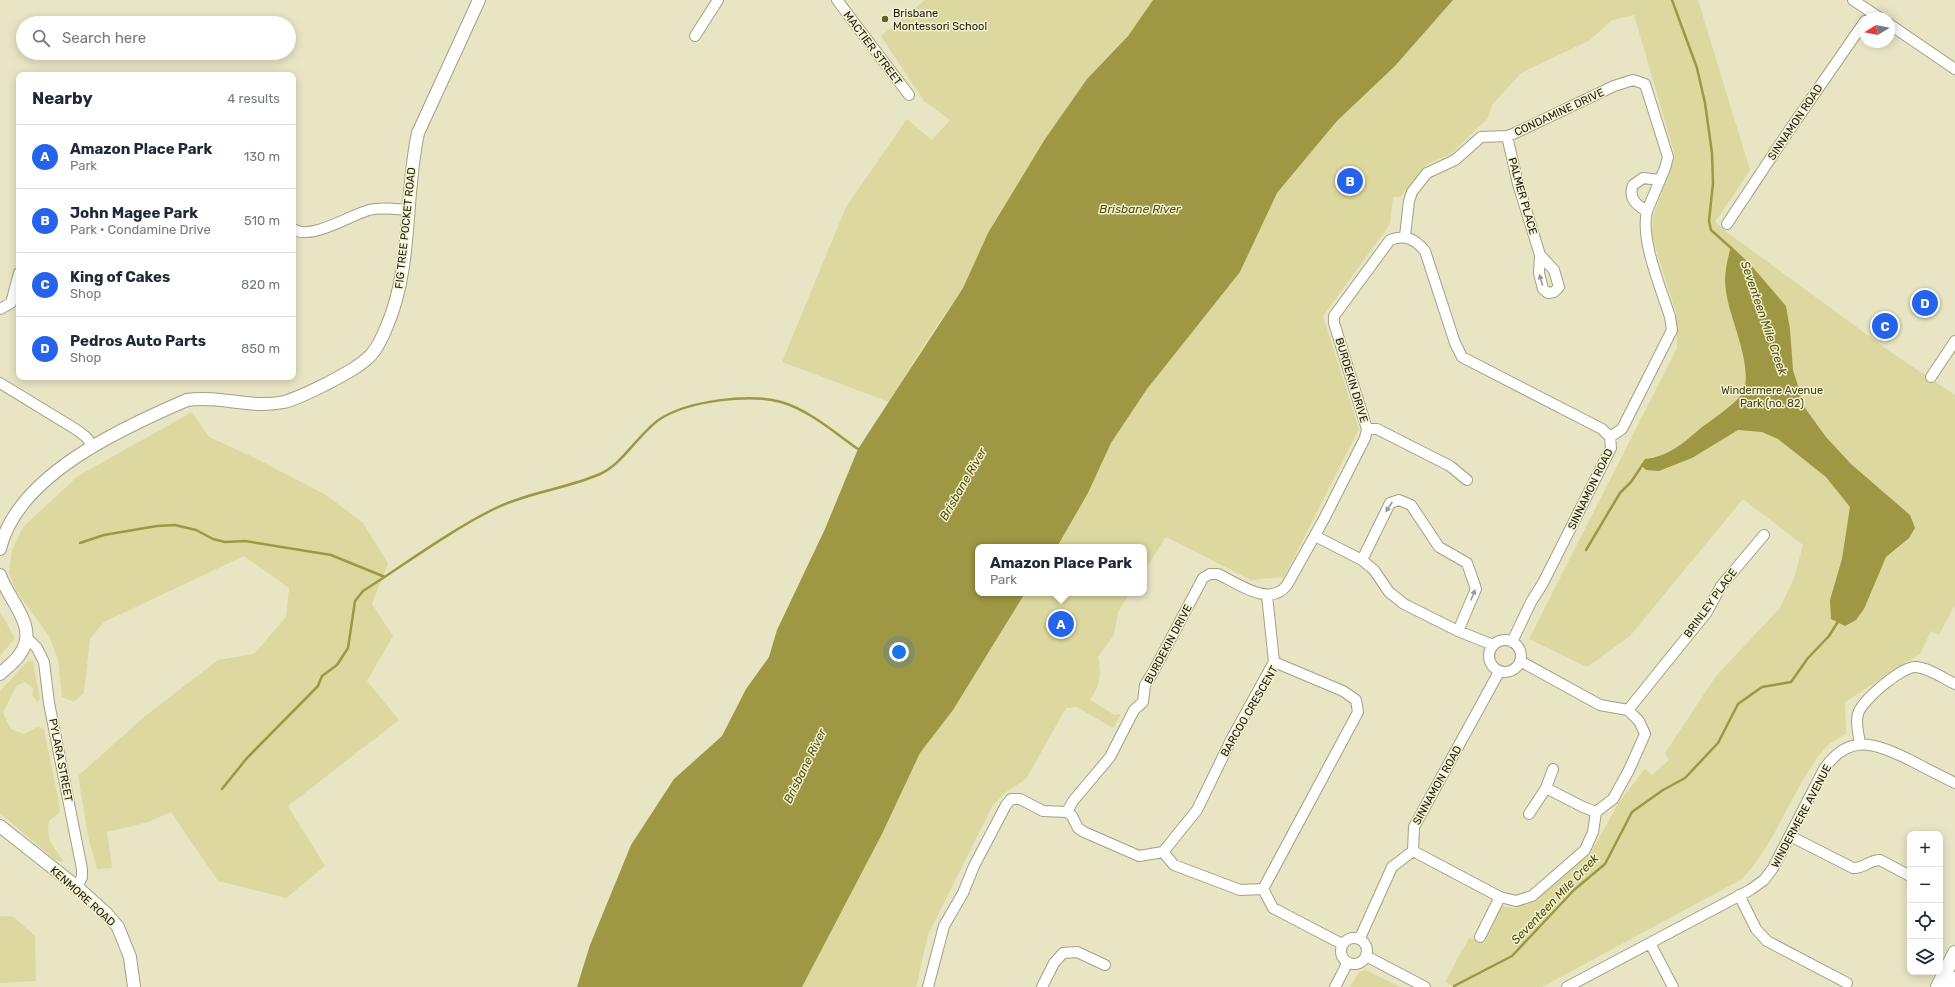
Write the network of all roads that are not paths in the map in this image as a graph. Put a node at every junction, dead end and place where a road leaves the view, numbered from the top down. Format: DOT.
graph roads {
  1 [pos="479,0"];
  2 [pos="718,0"];
  3 [pos="837,0"];
  4 [pos="1853,0"];
  5 [pos="1864,12"];
  6 [pos="1895,28"];
  7 [pos="1859,30"];
  8 [pos="695,36"];
  9 [pos="1955,69"];
  10 [pos="909,95"];
  11 [pos="1507,136"];
  12 [pos="1660,180"];
  13 [pos="409,210"];
  14 [pos="1647,211"];
  15 [pos="1727,224"];
  16 [pos="296,230"];
  17 [pos="1405,236"];
  18 [pos="1540,255"];
  19 [pos="15,306"];
  20 [pos="0,309"];
  21 [pos="1667,340"];
  22 [pos="1955,341"];
  23 [pos="1930,376"];
  24 [pos="0,383"];
  25 [pos="1367,429"];
  26 [pos="1610,437"];
  27 [pos="93,446"];
  28 [pos="1467,480"];
  29 [pos="1764,535"];
  30 [pos="1314,536"];
  31 [pos="0,549"];
  32 [pos="1362,560"];
  33 [pos="0,575"];
  34 [pos="1267,595"];
  35 [pos="1458,631"];
  36 [pos="27,638"];
  37 [pos="1512,642"];
  38 [pos="1492,645"];
  39 [pos="1520,661"];
  40 [pos="1274,662"];
  41 [pos="1499,672"];
  42 [pos="0,674"];
  43 [pos="1955,684"];
  44 [pos="1628,710"];
  45 [pos="1860,744"];
  46 [pos="1553,769"];
  47 [pos="1955,783"];
  48 [pos="1546,788"];
  49 [pos="1067,812"];
  50 [pos="1596,812"];
  51 [pos="1529,814"];
  52 [pos="0,826"];
  53 [pos="1790,836"];
  54 [pos="1412,851"];
  55 [pos="1164,852"];
  56 [pos="1907,874"];
  57 [pos="77,887"];
  58 [pos="1263,889"];
  59 [pos="1739,895"];
  60 [pos="1500,897"];
  61 [pos="1360,938"];
  62 [pos="1480,938"];
  63 [pos="1650,943"];
  64 [pos="1342,944"];
  65 [pos="1955,953"];
  66 [pos="1366,956"];
  67 [pos="1348,962"];
  68 [pos="1105,965"];
  69 [pos="1955,979"];
  70 [pos="1847,983"];
  71 [pos="134,987"];
  72 [pos="928,987"];
  73 [pos="1042,987"];
  74 [pos="1335,987"];
  75 [pos="1425,987"];
  76 [pos="1567,987"];
  77 [pos="1673,987"];
  78 [pos="1938,987"];
  79 [pos="1951,987"];
  1 -- 13 [label="street, FIG TREE POCKET ROAD"];
  2 -- 8 [label="street"];
  3 -- 10 [label="street, MACTIER STREET"];
  4 -- 5 [label="street"];
  6 -- 9 [label="street"];
  7 -- 15 [label="street, SINNAMON ROAD"];
  11 -- 12 [label="street, CONDAMINE DRIVE"];
  11 -- 17 [label="street, CONDAMINE DRIVE"];
  11 -- 18 [label="street, PALMER PLACE"];
  12 -- 14 [label="street, CONDAMINE DRIVE"];
  12 -- 14 [label="street"];
  13 -- 16 [label="street"];
  13 -- 27 [label="street, FIG TREE POCKET ROAD"];
  14 -- 21 [label="street, CONDAMINE DRIVE"];
  17 -- 25 [label="street, BURDEKIN DRIVE"];
  17 -- 26 [label="street"];
  19 -- 20 [label="street"];
  21 -- 26 [label="street, SINNAMON ROAD"];
  22 -- 23 [label="street"];
  24 -- 27 [label="street"];
  25 -- 28 [label="street"];
  25 -- 30 [label="street, BURDEKIN DRIVE"];
  26 -- 37 [label="street, SINNAMON ROAD"];
  27 -- 31 [label="street, FIG TREE POCKET ROAD"];
  29 -- 44 [label="street, BRINLEY PLACE"];
  30 -- 32 [label="street"];
  30 -- 34 [label="street, BURDEKIN DRIVE"];
  32 -- 35 [label="street"];
  35 -- 32 [label="street, one-way"];
  33 -- 36 [label="street"];
  34 -- 40 [label="street"];
  34 -- 49 [label="street, BURDEKIN DRIVE"];
  35 -- 38 [label="street"];
  36 -- 42 [label="street"];
  36 -- 57 [label="street, PYLARA STREET"];
  37 -- 38 [label="street"];
  37 -- 39 [label="street"];
  38 -- 41 [label="street"];
  39 -- 41 [label="street"];
  39 -- 44 [label="street"];
  40 -- 55 [label="street, BARCOO CRESCENT"];
  40 -- 58 [label="street, BARCOO CRESCENT"];
  41 -- 54 [label="street, SINNAMON ROAD"];
  43 -- 45 [label="street"];
  44 -- 50 [label="street"];
  45 -- 47 [label="street, WINDERMERE AVENUE"];
  45 -- 53 [label="street, WINDERMERE AVENUE"];
  46 -- 48 [label="street"];
  48 -- 50 [label="street"];
  48 -- 51 [label="street"];
  49 -- 55 [label="street"];
  49 -- 72 [label="street"];
  50 -- 60 [label="street"];
  52 -- 57 [label="street, KENMORE ROAD"];
  53 -- 56 [label="street"];
  53 -- 59 [label="street, WINDERMERE AVENUE"];
  54 -- 60 [label="street"];
  54 -- 61 [label="street"];
  55 -- 58 [label="street"];
  57 -- 71 [label="street, KENMORE ROAD"];
  58 -- 64 [label="street"];
  59 -- 63 [label="street, WINDERMERE AVENUE"];
  59 -- 70 [label="street"];
  60 -- 62 [label="street"];
  61 -- 64 [label="street"];
  61 -- 66 [label="street"];
  63 -- 76 [label="street, WINDERMERE AVENUE"];
  63 -- 77 [label="street"];
  64 -- 67 [label="street"];
  65 -- 78 [label="main road"];
  66 -- 67 [label="street"];
  66 -- 75 [label="street"];
  67 -- 74 [label="street"];
  68 -- 73 [label="street"];
  69 -- 79 [label="main road"];
}
